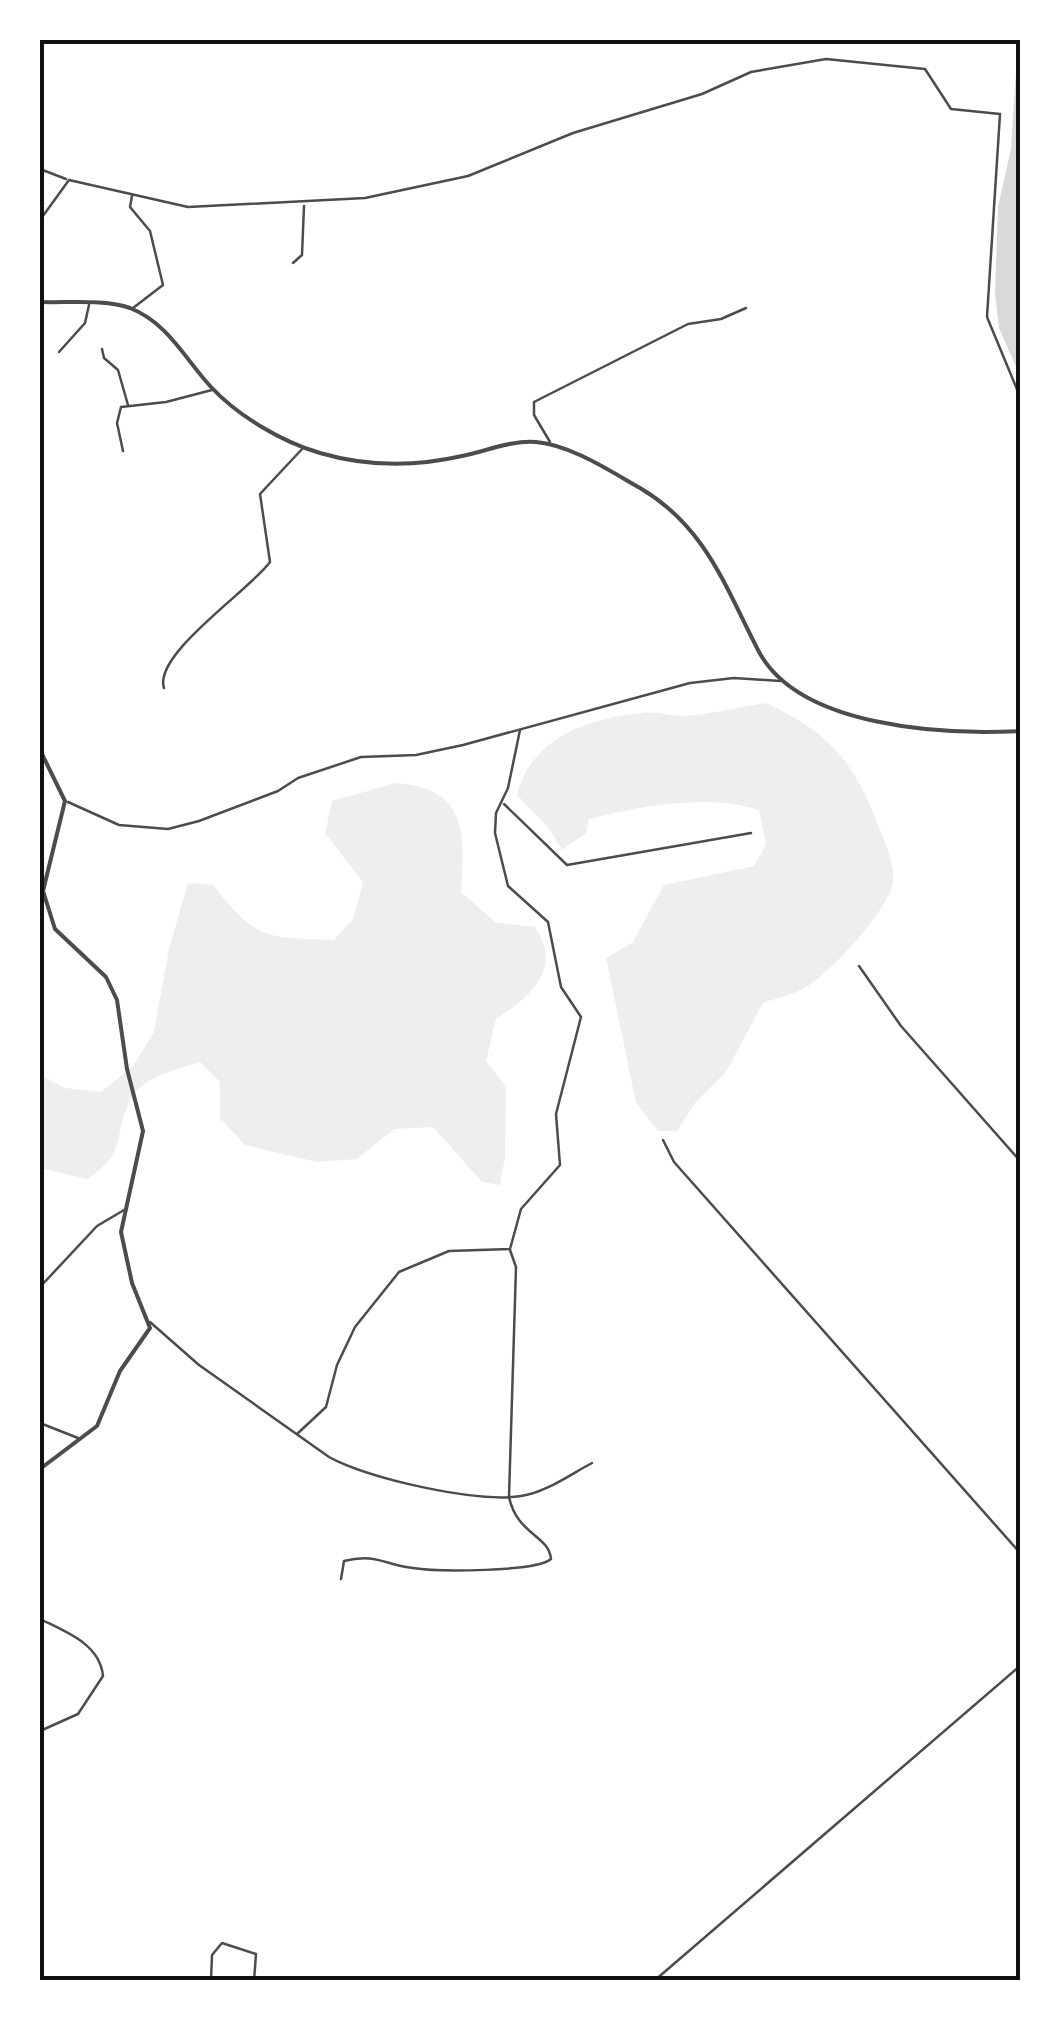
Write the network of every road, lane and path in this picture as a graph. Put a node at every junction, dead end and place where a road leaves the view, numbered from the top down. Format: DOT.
graph roads {
  1 [pos="40,168"];
  2 [pos="69,180"];
  3 [pos="132,196"];
  4 [pos="304,204"];
  5 [pos="40,220"];
  6 [pos="294,263"];
  7 [pos="40,302"];
  8 [pos="89,305"];
  9 [pos="746,308"];
  10 [pos="132,309"];
  11 [pos="102,349"];
  12 [pos="59,352"];
  13 [pos="214,390"];
  14 [pos="1021,399"];
  15 [pos="128,406"];
  16 [pos="550,444"];
  17 [pos="304,448"];
  18 [pos="122,451"];
  19 [pos="782,681"];
  20 [pos="164,688"];
  21 [pos="520,730"];
  22 [pos="1021,731"];
  23 [pos="40,750"];
  24 [pos="65,801"];
  25 [pos="503,803"];
  26 [pos="752,832"];
  27 [pos="859,966"];
  28 [pos="663,1140"];
  29 [pos="1021,1162"];
  30 [pos="124,1210"];
  31 [pos="510,1249"];
  32 [pos="40,1288"];
  33 [pos="150,1322"];
  34 [pos="40,1423"];
  35 [pos="297,1434"];
  36 [pos="78,1438"];
  37 [pos="592,1463"];
  38 [pos="40,1469"];
  39 [pos="509,1497"];
  40 [pos="1021,1554"];
  41 [pos="341,1579"];
  42 [pos="40,1619"];
  43 [pos="1021,1665"];
  44 [pos="40,1731"];
  45 [pos="211,1981"];
  46 [pos="254,1981"];
  47 [pos="654,1981"];
  1 -- 2 [label="lane"];
  2 -- 3 [label="lane"];
  2 -- 5 [label="lane"];
  3 -- 4 [label="lane"];
  3 -- 10 [label="lane"];
  4 -- 6 [label="lane"];
  4 -- 14 [label="lane"];
  7 -- 8 [label="street"];
  8 -- 10 [label="street"];
  8 -- 12 [label="lane"];
  9 -- 16 [label="lane"];
  10 -- 13 [label="street"];
  11 -- 15 [label="lane"];
  13 -- 15 [label="lane"];
  13 -- 17 [label="street"];
  15 -- 18 [label="lane"];
  16 -- 17 [label="street"];
  16 -- 19 [label="street"];
  17 -- 20 [label="lane"];
  19 -- 21 [label="lane"];
  19 -- 22 [label="street"];
  21 -- 24 [label="lane"];
  21 -- 25 [label="lane"];
  23 -- 24 [label="street"];
  24 -- 30 [label="street"];
  25 -- 26 [label="lane"];
  25 -- 31 [label="lane"];
  27 -- 29 [label="lane"];
  28 -- 40 [label="lane"];
  30 -- 32 [label="lane"];
  30 -- 33 [label="street"];
  31 -- 35 [label="lane"];
  31 -- 39 [label="lane"];
  33 -- 35 [label="lane"];
  33 -- 36 [label="street"];
  34 -- 36 [label="lane"];
  35 -- 39 [label="lane"];
  36 -- 38 [label="street"];
  37 -- 39 [label="lane"];
  39 -- 41 [label="lane"];
  42 -- 44 [label="lane"];
  43 -- 47 [label="lane"];
  45 -- 46 [label="lane"];
}
